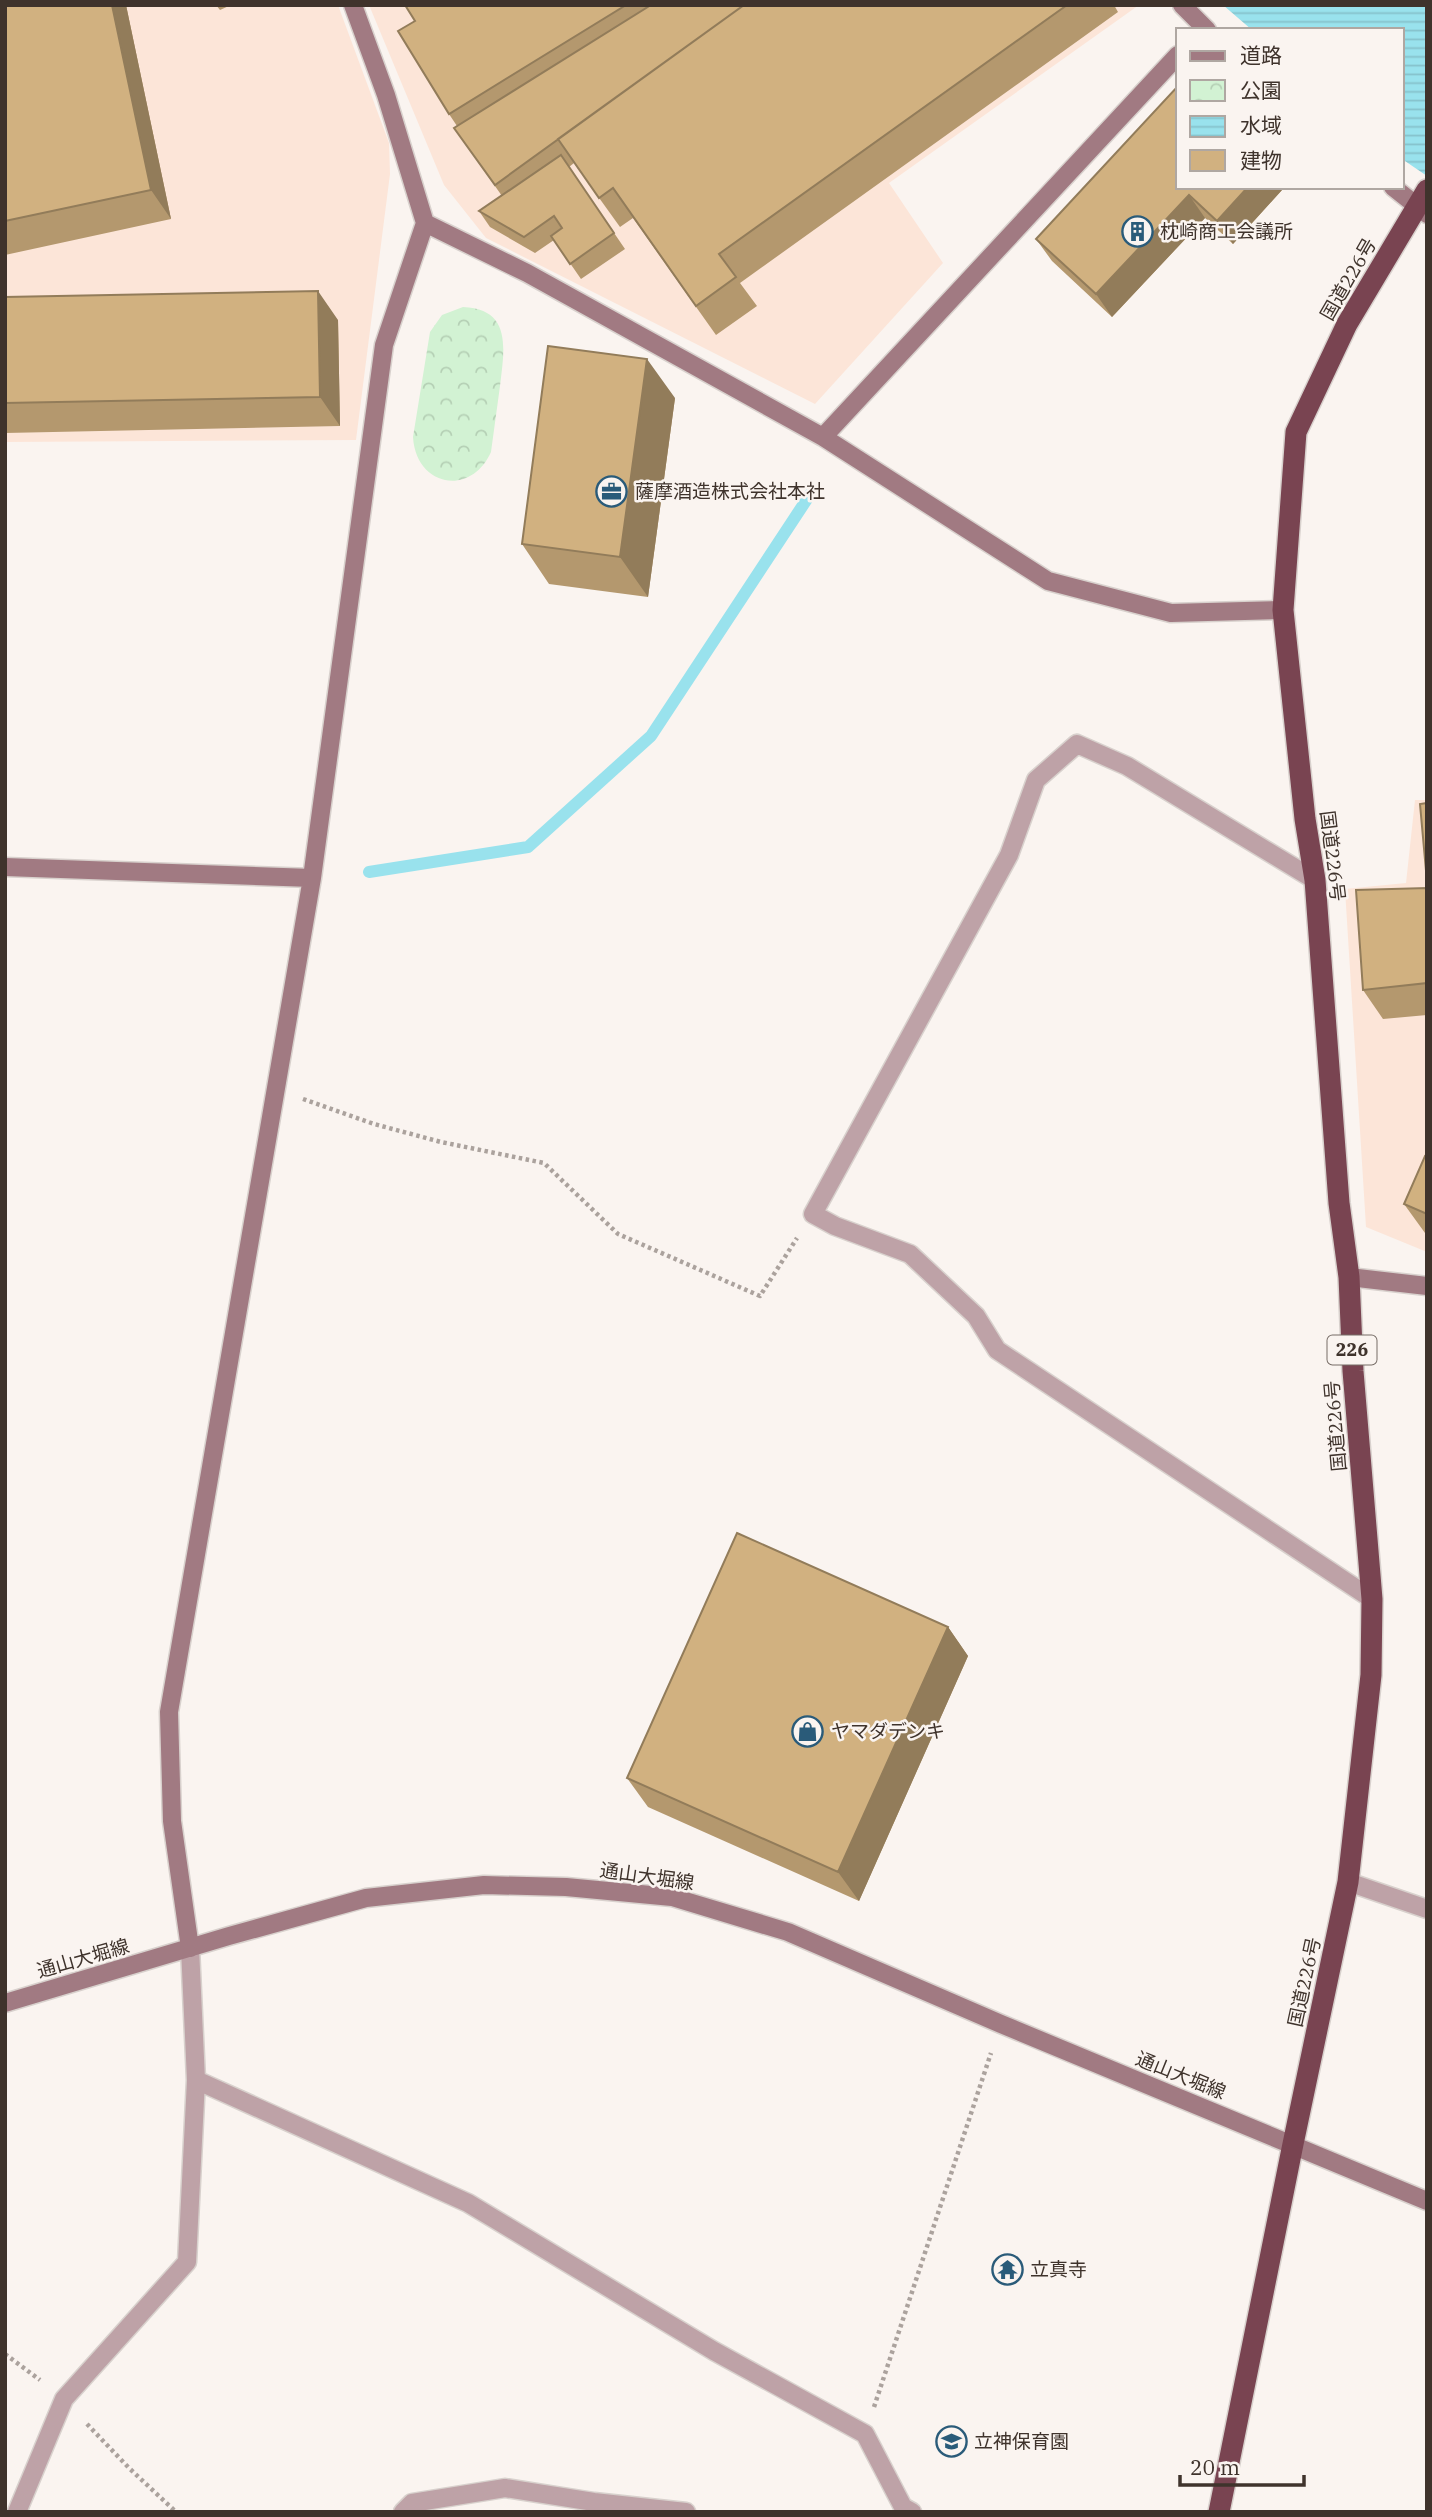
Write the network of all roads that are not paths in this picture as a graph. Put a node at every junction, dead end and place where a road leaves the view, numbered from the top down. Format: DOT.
graph roads {
  1 [pos="354,5"];
  2 [pos="1182,5"];
  3 [pos="1203,28"];
  4 [pos="1176,57"];
  5 [pos="1397,189"];
  6 [pos="1423,204"];
  7 [pos="425,223"];
  8 [pos="824,437"];
  9 [pos="1283,610"];
  10 [pos="5,867"];
  11 [pos="312,878"];
  12 [pos="1315,880"];
  13 [pos="1349,1277"];
  14 [pos="1427,1286"];
  15 [pos="1372,1599"];
  16 [pos="1348,1882"];
  17 [pos="1427,1909"];
  18 [pos="190,1948"];
  19 [pos="5,2003"];
  20 [pos="196,2080"];
  21 [pos="1293,2144"];
  22 [pos="1427,2201"];
  23 [pos="901,2510"];
  24 [pos="17,2512"];
  25 [pos="402,2512"];
  26 [pos="686,2512"];
  27 [pos="1220,2512"];
  1 -- 7 [label="street"];
  2 -- 3 [label="street"];
  4 -- 8 [label="street"];
  5 -- 6 [label="street"];
  6 -- 9 [label="highway, 国道226号 / 226"];
  7 -- 8 [label="street"];
  7 -- 11 [label="street"];
  8 -- 9 [label="street"];
  9 -- 12 [label="highway, 国道226号 / 226"];
  10 -- 11 [label="street"];
  11 -- 18 [label="street"];
  12 -- 13 [label="highway, 国道226号 / 226"];
  12 -- 15 [label="street"];
  13 -- 14 [label="street"];
  13 -- 15 [label="highway, 国道226号 / 226"];
  15 -- 16 [label="highway, 国道226号 / 226"];
  16 -- 17 [label="street"];
  16 -- 21 [label="highway, 国道226号 / 226"];
  18 -- 19 [label="street, 通山大堀線"];
  18 -- 20 [label="street"];
  18 -- 21 [label="street, 通山大堀線"];
  20 -- 23 [label="street"];
  20 -- 24 [label="street"];
  21 -- 22 [label="street, 通山大堀線"];
  21 -- 27 [label="highway, 国道226号 / 226"];
  25 -- 26 [label="street"];
}
